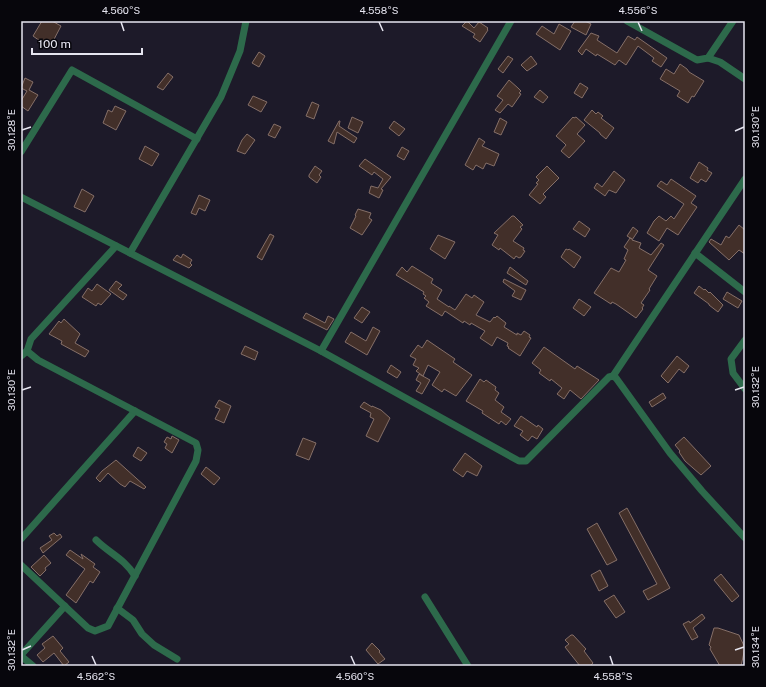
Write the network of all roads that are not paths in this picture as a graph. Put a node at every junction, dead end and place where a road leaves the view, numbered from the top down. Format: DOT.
graph roads {
  1 [pos="246,21"];
  2 [pos="512,21"];
  3 [pos="627,21"];
  4 [pos="733,21"];
  5 [pos="708,58"];
  6 [pos="745,79"];
  7 [pos="197,139"];
  8 [pos="21,152"];
  9 [pos="745,179"];
  10 [pos="21,197"];
  11 [pos="116,246"];
  12 [pos="130,253"];
  13 [pos="695,253"];
  14 [pos="745,292"];
  15 [pos="745,340"];
  16 [pos="27,351"];
  17 [pos="321,351"];
  18 [pos="21,356"];
  19 [pos="613,376"];
  20 [pos="745,389"];
  21 [pos="135,411"];
  22 [pos="745,538"];
  23 [pos="21,540"];
  24 [pos="96,540"];
  25 [pos="21,565"];
  26 [pos="135,576"];
  27 [pos="425,597"];
  28 [pos="65,606"];
  29 [pos="118,608"];
  30 [pos="21,656"];
  31 [pos="177,659"];
  32 [pos="33,666"];
  33 [pos="468,666"];
  1 -- 7 [label="street"];
  2 -- 17 [label="street"];
  3 -- 5 [label="street"];
  4 -- 5 [label="street"];
  5 -- 6 [label="street"];
  7 -- 8 [label="street"];
  7 -- 12 [label="street"];
  9 -- 13 [label="street"];
  10 -- 11 [label="street"];
  11 -- 12 [label="street"];
  11 -- 16 [label="street"];
  12 -- 17 [label="street"];
  13 -- 14 [label="street"];
  13 -- 19 [label="street"];
  15 -- 20 [label="street"];
  16 -- 18 [label="street"];
  16 -- 21 [label="street"];
  17 -- 19 [label="street"];
  19 -- 22 [label="street"];
  21 -- 23 [label="street"];
  21 -- 26 [label="street"];
  24 -- 26 [label="street"];
  25 -- 28 [label="street"];
  26 -- 29 [label="street"];
  27 -- 33 [label="street"];
  28 -- 29 [label="street"];
  28 -- 30 [label="street"];
  29 -- 31 [label="street"];
  30 -- 32 [label="street"];
}
